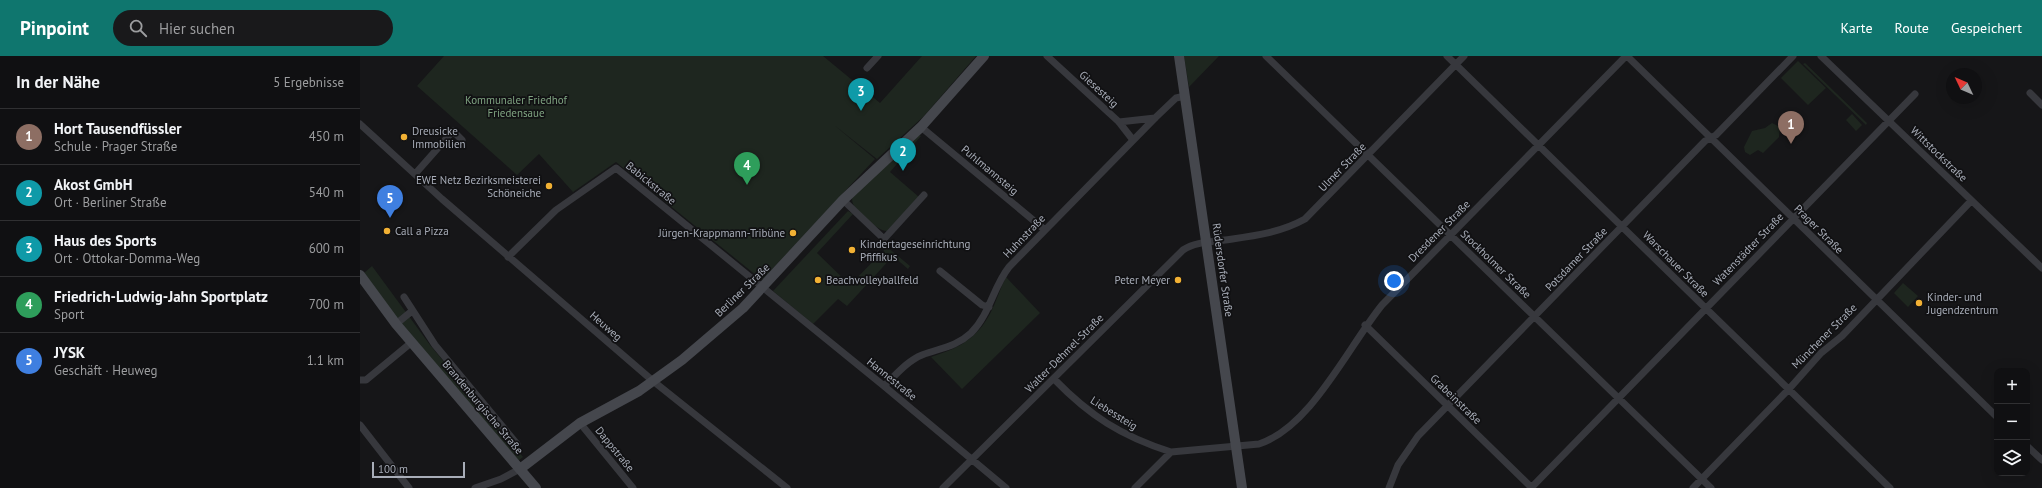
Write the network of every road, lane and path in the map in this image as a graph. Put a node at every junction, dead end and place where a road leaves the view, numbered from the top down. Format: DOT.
graph roads {
  1 [pos="878,56"];
  2 [pos="984,56"];
  3 [pos="1047,56"];
  4 [pos="1179,56"];
  5 [pos="1266,56"];
  6 [pos="1447,56"];
  7 [pos="1464,56"];
  8 [pos="1627,56"];
  9 [pos="1793,56"];
  10 [pos="1821,56"];
  11 [pos="1456,65"];
  12 [pos="868,68"];
  13 [pos="2030,93"];
  14 [pos="1915,94"];
  15 [pos="1185,96"];
  16 [pos="2042,106"];
  17 [pos="1155,118"];
  18 [pos="1889,121"];
  19 [pos="1119,122"];
  20 [pos="360,124"];
  21 [pos="921,126"];
  22 [pos="1710,138"];
  23 [pos="462,140"];
  24 [pos="1133,140"];
  25 [pos="1538,145"];
  26 [pos="1369,154"];
  27 [pos="415,174"];
  28 [pos="924,195"];
  29 [pos="843,200"];
  30 [pos="1971,200"];
  31 [pos="1793,219"];
  32 [pos="1622,226"];
  33 [pos="1045,230"];
  34 [pos="1451,235"];
  35 [pos="1207,243"];
  36 [pos="508,257"];
  37 [pos="2042,268"];
  38 [pos="940,270"];
  39 [pos="360,275"];
  40 [pos="763,288"];
  41 [pos="404,297"];
  42 [pos="1876,299"];
  43 [pos="989,307"];
  44 [pos="1706,309"];
  45 [pos="412,311"];
  46 [pos="1534,317"];
  47 [pos="396,324"];
  48 [pos="1365,325"];
  49 [pos="412,342"];
  50 [pos="1054,379"];
  51 [pos="360,380"];
  52 [pos="653,381"];
  53 [pos="884,386"];
  54 [pos="1789,389"];
  55 [pos="1619,398"];
  56 [pos="1447,405"];
  57 [pos="1994,414"];
  58 [pos="580,423"];
  59 [pos="360,426"];
  60 [pos="505,429"];
  61 [pos="494,438"];
  62 [pos="517,444"];
  63 [pos="1236,447"];
  64 [pos="2030,449"];
  65 [pos="1171,452"];
  66 [pos="972,460"];
  67 [pos="2042,460"];
  68 [pos="520,469"];
  69 [pos="1701,479"];
  70 [pos="409,488"];
  71 [pos="475,488"];
  72 [pos="536,488"];
  73 [pos="633,488"];
  74 [pos="787,488"];
  75 [pos="943,488"];
  76 [pos="1006,488"];
  77 [pos="1135,488"];
  78 [pos="1242,488"];
  79 [pos="1389,488"];
  80 [pos="1531,488"];
  81 [pos="1693,488"];
  82 [pos="1710,488"];
  83 [pos="1890,488"];
  1 -- 12 [label="street"];
  2 -- 21 [label="street, Berliner Straße"];
  3 -- 19 [label="street, Giesesteig"];
  4 -- 15 [label="street, Rüdersdorfer Straße"];
  5 -- 26 [label="street, Stockholmer Straße"];
  6 -- 11 [label="street, Warschauer Straße"];
  7 -- 11 [label="street, Ulmer Straße"];
  8 -- 22 [label="street, Prager Straße"];
  8 -- 25 [label="street, Dresdener Straße"];
  9 -- 22 [label="street, Potsdamer Straße"];
  10 -- 18 [label="street, Wittstockstraße"];
  11 -- 25 [label="street, Warschauer Straße"];
  11 -- 26 [label="street, Ulmer Straße"];
  13 -- 16 [label="street"];
  14 -- 18 [label="street, Watenstädter Straße"];
  15 -- 17 [label="street, Huhnstraße"];
  15 -- 35 [label="street, Rüdersdorfer Straße"];
  17 -- 19 [label="street, Giesesteig"];
  17 -- 24 [label="street, Huhnstraße"];
  18 -- 30 [label="street, Wittstockstraße"];
  18 -- 31 [label="street, Watenstädter Straße"];
  19 -- 24 [label="street, Giesesteig"];
  20 -- 27 [label="street, Heuweg"];
  21 -- 29 [label="street, Berliner Straße"];
  21 -- 33 [label="street, Puhlmannsteig"];
  22 -- 31 [label="street, Prager Straße"];
  22 -- 32 [label="street, Potsdamer Straße"];
  23 -- 27 [label="street"];
  24 -- 33 [label="street, Huhnstraße"];
  25 -- 32 [label="street, Warschauer Straße"];
  25 -- 34 [label="street, Dresdener Straße"];
  26 -- 34 [label="street, Stockholmer Straße"];
  26 -- 35 [label="street, Ulmer Straße"];
  27 -- 36 [label="street, Heuweg"];
  28 -- 29 [label="street"];
  29 -- 40 [label="street, Berliner Straße"];
  30 -- 37 [label="street, Wittstockstraße"];
  30 -- 42 [label="street, Münchener Straße"];
  31 -- 42 [label="street, Prager Straße"];
  31 -- 44 [label="street, Watenstädter Straße"];
  32 -- 44 [label="street, Warschauer Straße"];
  32 -- 46 [label="street, Potsdamer Straße"];
  33 -- 43 [label="street, Huhnstraße"];
  34 -- 46 [label="street, Stockholmer Straße"];
  34 -- 48 [label="street, Dresdener Straße"];
  35 -- 50 [label="street, Walter-Dehmel-Straße"];
  35 -- 63 [label="street, Rüdersdorfer Straße"];
  36 -- 40 [label="street, Babickstraße"];
  36 -- 52 [label="street, Heuweg"];
  38 -- 43 [label="street"];
  39 -- 47 [label="street, Brandenburgische Straße"];
  40 -- 52 [label="street, Berliner Straße"];
  40 -- 53 [label="street, Hannestraße"];
  41 -- 45 [label="street"];
  42 -- 54 [label="street, Münchener Straße"];
  42 -- 57 [label="street, Prager Straße"];
  43 -- 53 [label="street, Huhnstraße"];
  44 -- 54 [label="street, Warschauer Straße"];
  44 -- 55 [label="street, Watenstädter Straße"];
  45 -- 47 [label="street"];
  45 -- 60 [label="street"];
  46 -- 55 [label="street, Stockholmer Straße"];
  46 -- 56 [label="street, Potsdamer Straße"];
  47 -- 49 [label="street, Brandenburgische Straße"];
  48 -- 56 [label="street, Grabeinstraße"];
  48 -- 63 [label="street, Dresdener Straße"];
  49 -- 51 [label="street"];
  49 -- 61 [label="street, Brandenburgische Straße"];
  50 -- 65 [label="street, Liebessteig"];
  50 -- 66 [label="street, Walter-Dehmel-Straße"];
  52 -- 58 [label="street, Berliner Straße"];
  52 -- 74 [label="street, Heuweg"];
  53 -- 66 [label="street, Hannestraße"];
  54 -- 69 [label="street, Münchener Straße"];
  54 -- 83 [label="street, Warschauer Straße"];
  55 -- 69 [label="street, Stockholmer Straße"];
  55 -- 80 [label="street, Watenstädter Straße"];
  56 -- 79 [label="street, Potsdamer Straße"];
  56 -- 80 [label="street, Grabeinstraße"];
  58 -- 68 [label="street, Berliner Straße"];
  58 -- 73 [label="street, Dappstraße"];
  59 -- 70 [label="street"];
  60 -- 61 [label="street"];
  60 -- 62 [label="street"];
  61 -- 68 [label="street, Brandenburgische Straße"];
  63 -- 65 [label="street, Dresdener Straße"];
  63 -- 78 [label="street, Rüdersdorfer Straße"];
  64 -- 67 [label="street"];
  65 -- 77 [label="street"];
  66 -- 75 [label="street, Walter-Dehmel-Straße"];
  66 -- 76 [label="street, Hannestraße"];
  68 -- 71 [label="street, Berliner Straße"];
  68 -- 72 [label="street, Brandenburgische Straße"];
  69 -- 81 [label="street, Münchener Straße"];
  69 -- 82 [label="street, Stockholmer Straße"];
}
